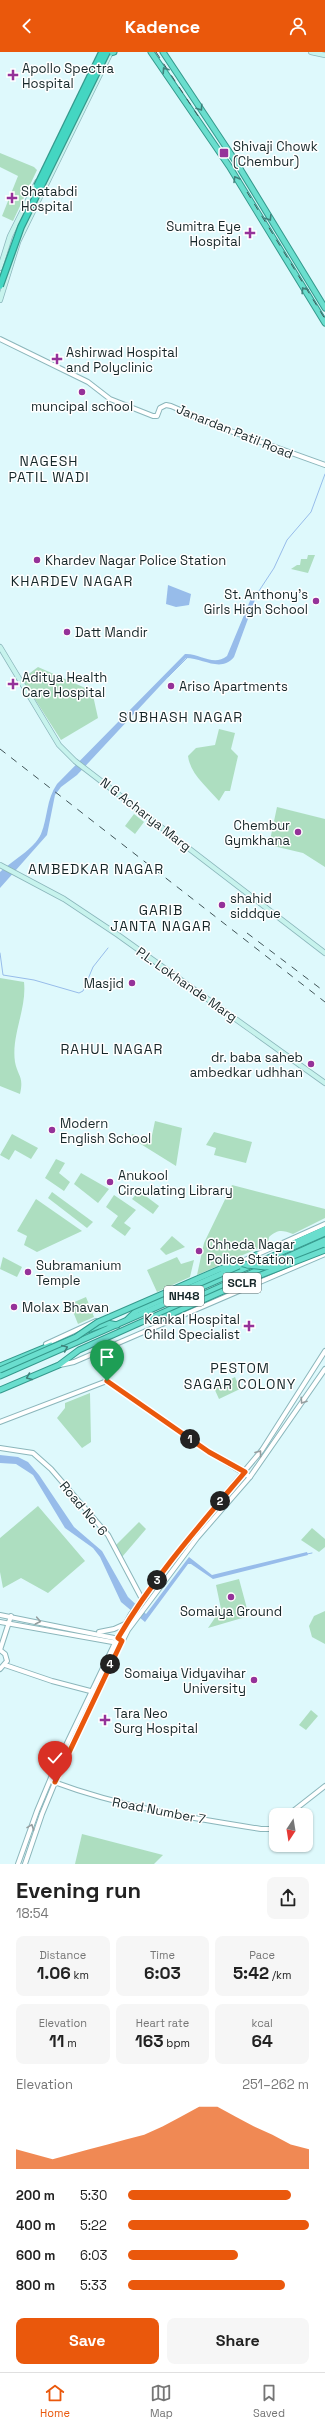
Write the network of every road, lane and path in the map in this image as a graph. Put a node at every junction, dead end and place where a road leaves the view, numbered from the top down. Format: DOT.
graph roads {
  1 [pos="101,52"];
  2 [pos="110,52"];
  3 [pos="151,52"];
  4 [pos="163,52"];
  5 [pos="311,52"];
  6 [pos="325,55"];
  7 [pos="90,73"];
  8 [pos="98,78"];
  9 [pos="63,128"];
  10 [pos="73,132"];
  11 [pos="0,268"];
  12 [pos="0,274"];
  13 [pos="0,286"];
  14 [pos="0,300"];
  15 [pos="325,308"];
  16 [pos="325,323"];
  17 [pos="0,339"];
  18 [pos="325,465"];
  19 [pos="0,647"];
  20 [pos="2,866"];
  21 [pos="325,953"];
  22 [pos="325,1083"];
  23 [pos="325,1224"];
  24 [pos="325,1229"];
  25 [pos="325,1233"];
  26 [pos="325,1240"];
  27 [pos="325,1244"];
  28 [pos="325,1247"];
  29 [pos="325,1250"];
  30 [pos="325,1254"];
  31 [pos="256,1255"];
  32 [pos="260,1260"];
  33 [pos="248,1265"];
  34 [pos="258,1270"];
  35 [pos="244,1272"];
  36 [pos="263,1280"];
  37 [pos="146,1321"];
  38 [pos="126,1322"];
  39 [pos="117,1325"];
  40 [pos="325,1350"];
  41 [pos="2,1365"];
  42 [pos="59,1365"];
  43 [pos="325,1368"];
  44 [pos="0,1370"];
  45 [pos="0,1376"];
  46 [pos="0,1390"];
  47 [pos="0,1422"];
  48 [pos="0,1448"];
  49 [pos="245,1472"];
  50 [pos="250,1476"];
  51 [pos="215,1507"];
  52 [pos="220,1512"];
  53 [pos="141,1602"];
  54 [pos="0,1615"];
  55 [pos="11,1616"];
  56 [pos="0,1622"];
  57 [pos="8,1623"];
  58 [pos="126,1623"];
  59 [pos="95,1633"];
  60 [pos="119,1641"];
  61 [pos="0,1650"];
  62 [pos="5,1665"];
  63 [pos="0,1669"];
  64 [pos="94,1692"];
  65 [pos="50,1780"];
  66 [pos="55,1782"];
  67 [pos="325,1786"];
  68 [pos="297,1808"];
  69 [pos="269,1829"];
  70 [pos="18,1864"];
  71 [pos="25,1864"];
  1 -- 7 [label="main road"];
  1 -- 12 [label="highway, bridge"];
  2 -- 8 [label="main road"];
  2 -- 13 [label="highway, bridge"];
  16 -- 3 [label="highway, one-way"];
  4 -- 15 [label="highway, one-way"];
  5 -- 6 [label="main road"];
  7 -- 8 [label="main road"];
  7 -- 9 [label="main road"];
  8 -- 10 [label="main road"];
  9 -- 10 [label="main road"];
  9 -- 11 [label="main road"];
  10 -- 14 [label="main road"];
  17 -- 18 [label="street, Janardan Patil Road"];
  19 -- 21 [label="main road, N G Acharya Marg"];
  20 -- 22 [label="main road, P.L. Lokhande Marg"];
  23 -- 31 [label="street"];
  24 -- 32 [label="highway"];
  25 -- 35 [label="highway, NH48"];
  26 -- 35 [label="highway, NH48"];
  27 -- 34 [label="highway"];
  28 -- 33 [label="highway, SCLR, bridge"];
  29 -- 37 [label="highway, SCLR, bridge"];
  30 -- 36 [label="street"];
  31 -- 32 [label="highway"];
  31 -- 41 [label="street"];
  32 -- 35 [label="highway"];
  33 -- 38 [label="highway, SCLR, bridge"];
  33 -- 44 [label="highway, bridge"];
  34 -- 35 [label="highway"];
  34 -- 36 [label="highway"];
  35 -- 37 [label="highway, NH48"];
  35 -- 38 [label="highway, NH48"];
  36 -- 42 [label="street"];
  37 -- 42 [label="highway, NH48"];
  38 -- 39 [label="highway, NH48"];
  39 -- 41 [label="highway"];
  45 -- 39 [label="highway, NH48, one-way"];
  49 -- 40 [label="street, one-way"];
  42 -- 46 [label="highway, NH48, one-way"];
  43 -- 50 [label="street, one-way"];
  47 -- 49 [label="street"];
  48 -- 53 [label="street, Road No. 6"];
  49 -- 50 [label="street"];
  49 -- 51 [label="street"];
  50 -- 52 [label="street"];
  51 -- 52 [label="street"];
  51 -- 53 [label="street"];
  52 -- 60 [label="street"];
  53 -- 58 [label="street"];
  54 -- 55 [label="street"];
  55 -- 57 [label="street"];
  55 -- 59 [label="street, one-way"];
  56 -- 57 [label="street"];
  57 -- 60 [label="street"];
  57 -- 61 [label="street"];
  58 -- 59 [label="street"];
  58 -- 60 [label="street"];
  59 -- 60 [label="street"];
  60 -- 64 [label="street"];
  61 -- 62 [label="street"];
  62 -- 63 [label="street"];
  62 -- 64 [label="street"];
  64 -- 65 [label="street"];
  64 -- 66 [label="street"];
  65 -- 66 [label="street, Road Number 7"];
  70 -- 65 [label="street, one-way"];
  66 -- 69 [label="street, Road Number 7"];
  66 -- 71 [label="street"];
  67 -- 68 [label="street"];
}
